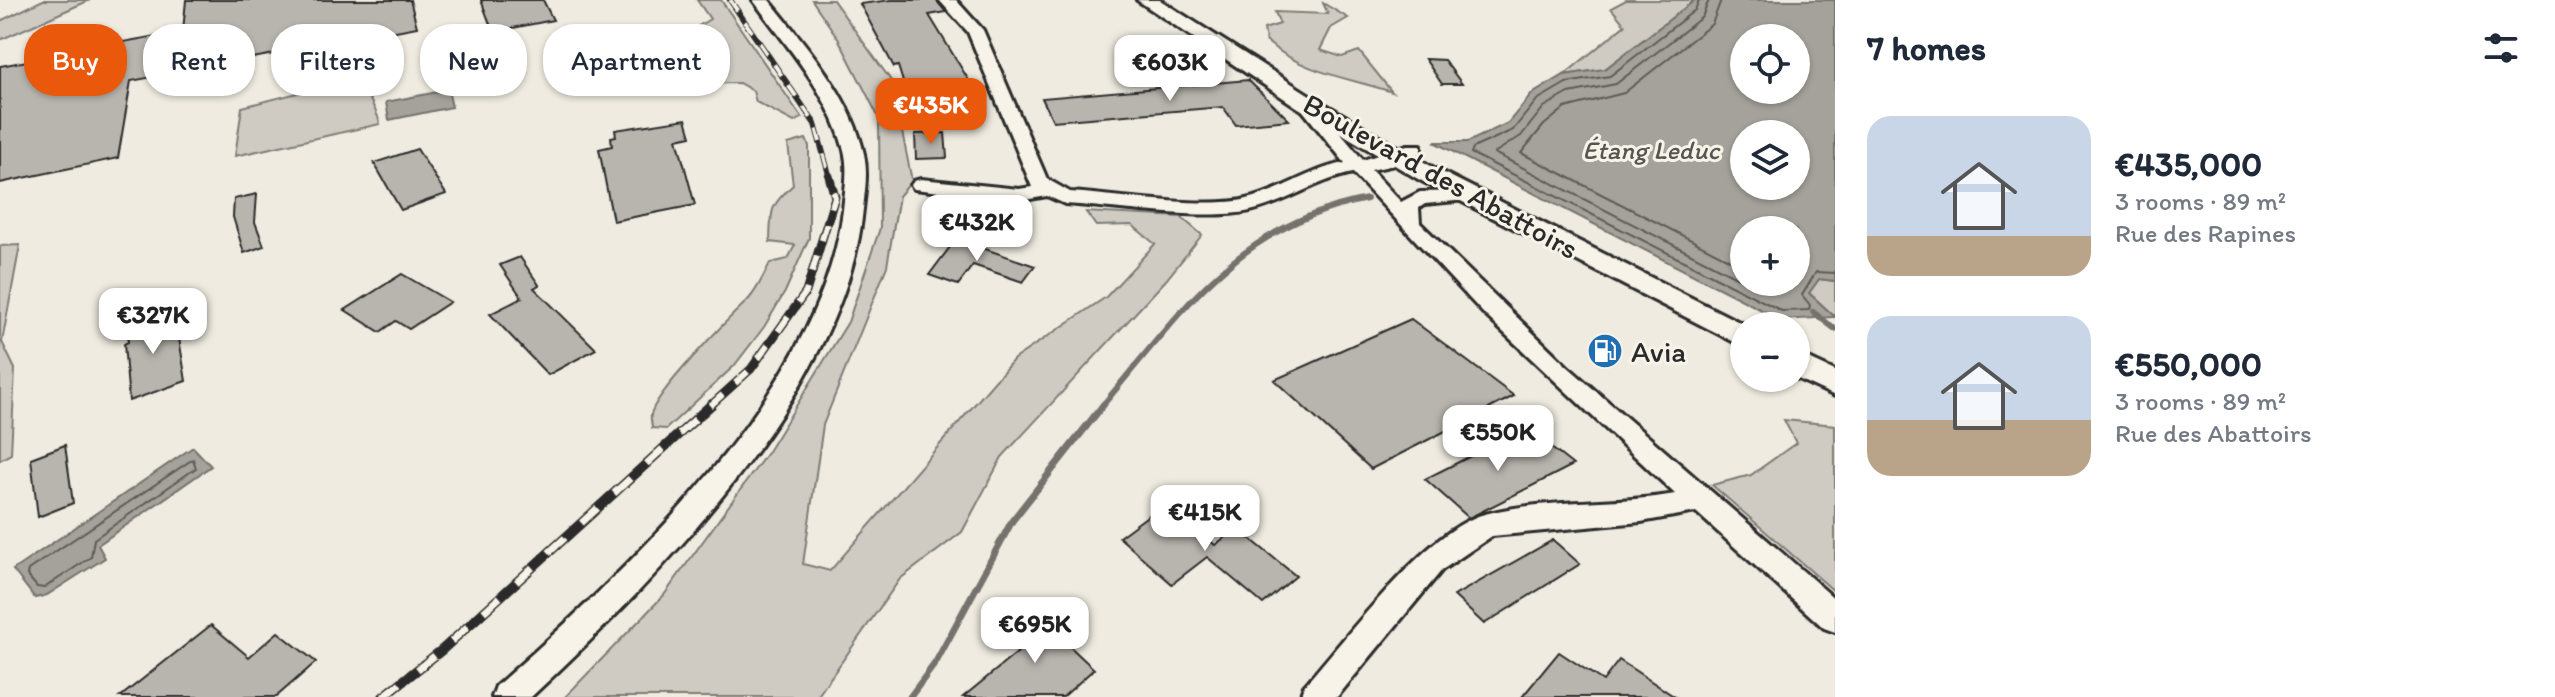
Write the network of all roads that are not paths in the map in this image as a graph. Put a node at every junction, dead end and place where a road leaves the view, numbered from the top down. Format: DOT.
graph roads {
  1 [pos="761,0"];
  2 [pos="947,0"];
  3 [pos="1147,0"];
  4 [pos="1172,0"];
  5 [pos="1305,102"];
  6 [pos="1406,154"];
  7 [pos="1363,174"];
  8 [pos="921,185"];
  9 [pos="1047,190"];
  10 [pos="1457,195"];
  11 [pos="1410,226"];
  12 [pos="1730,315"];
  13 [pos="1730,330"];
  14 [pos="1810,355"];
  15 [pos="1835,368"];
  16 [pos="1810,372"];
  17 [pos="1835,385"];
  18 [pos="1702,500"];
  19 [pos="1835,618"];
  20 [pos="508,697"];
  21 [pos="1316,697"];
  1 -- 20 [label="street"];
  2 -- 9 [label="street"];
  3 -- 5 [label="street, Boulevard des Abattoirs"];
  4 -- 6 [label="street, Boulevard des Abattoirs"];
  5 -- 6 [label="street, Boulevard des Abattoirs"];
  5 -- 7 [label="street"];
  6 -- 7 [label="street"];
  6 -- 10 [label="street, Boulevard des Abattoirs"];
  6 -- 12 [label="street, Boulevard des Abattoirs"];
  7 -- 9 [label="street"];
  7 -- 10 [label="street"];
  7 -- 11 [label="street"];
  8 -- 9 [label="street"];
  10 -- 11 [label="street"];
  10 -- 13 [label="street, Boulevard des Abattoirs"];
  11 -- 18 [label="street"];
  14 -- 15 [label="street"];
  16 -- 17 [label="street"];
  18 -- 19 [label="street"];
  18 -- 21 [label="street"];
}
